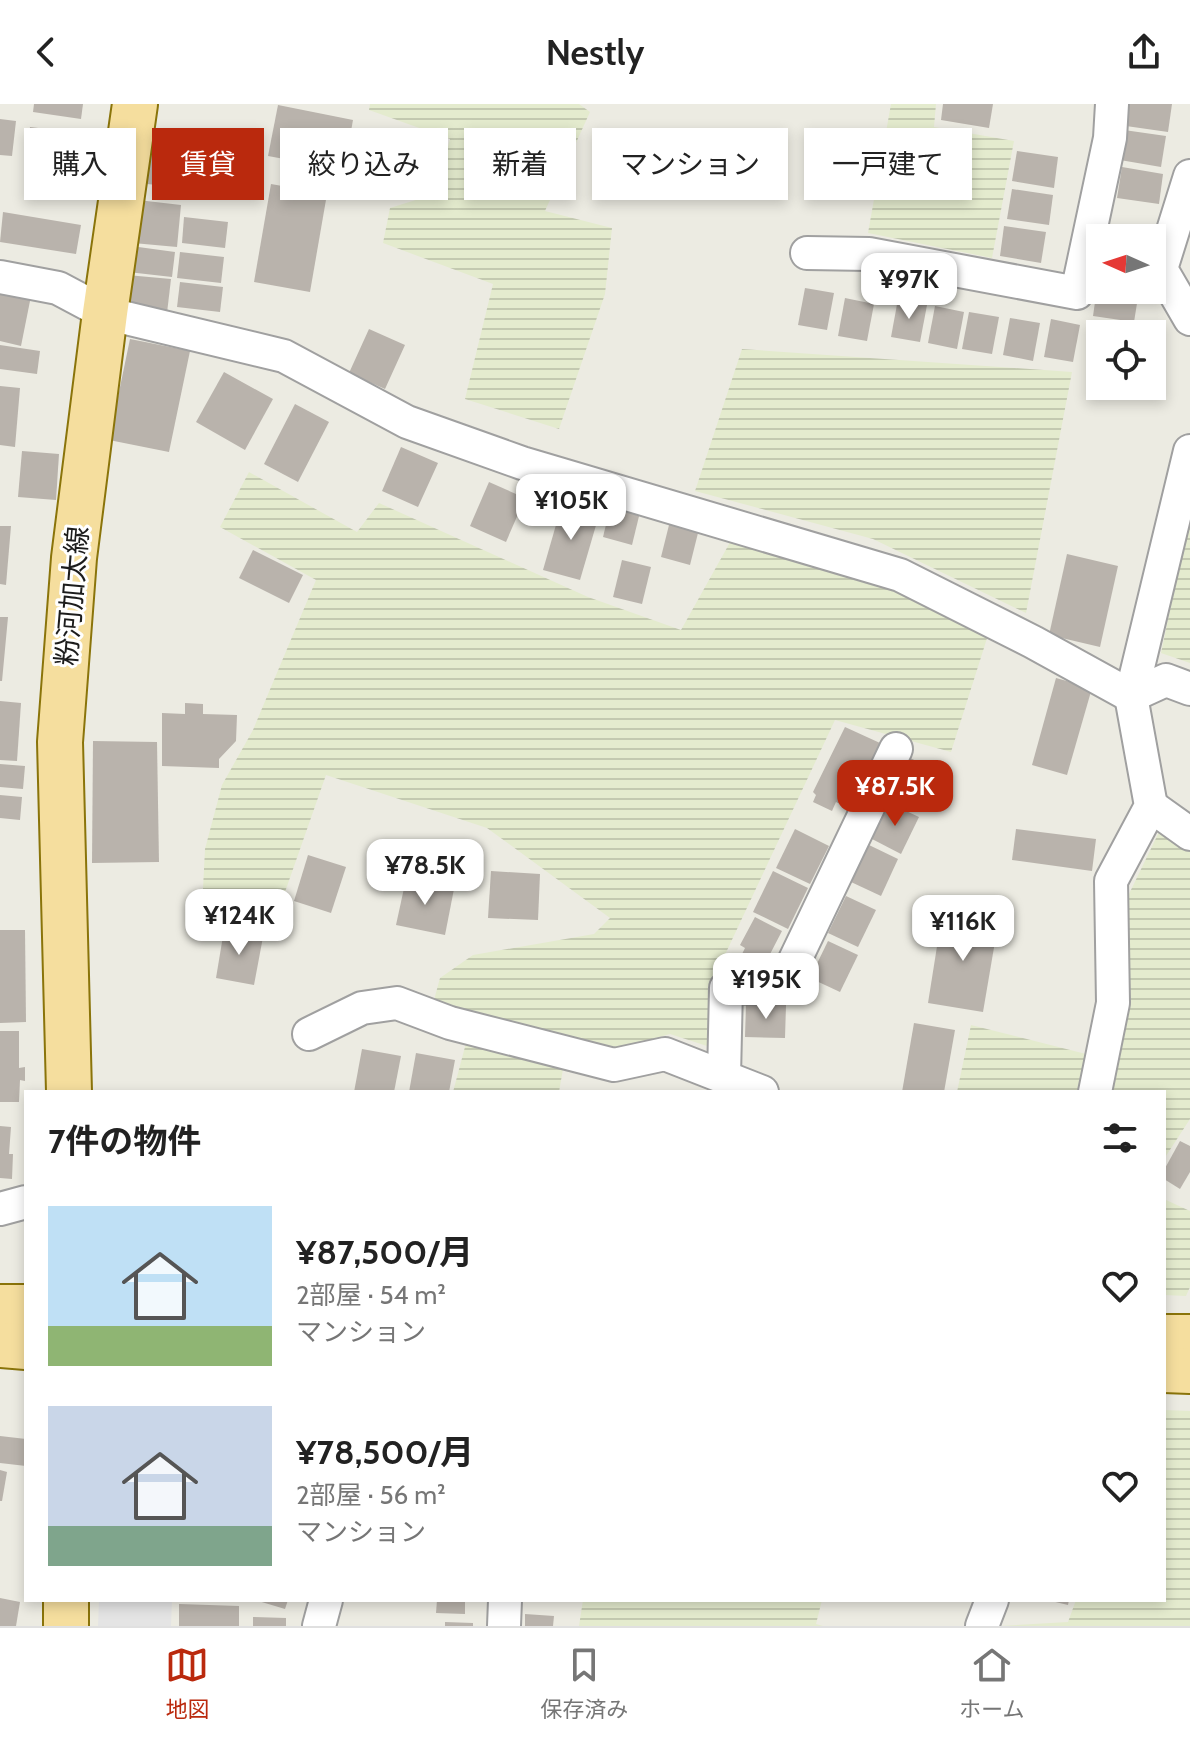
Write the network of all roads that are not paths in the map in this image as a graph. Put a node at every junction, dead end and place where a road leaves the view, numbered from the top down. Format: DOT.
graph roads {
  1 [pos="135,104"];
  2 [pos="1112,104"];
  3 [pos="1190,176"];
  4 [pos="807,253"];
  5 [pos="0,277"];
  6 [pos="105,313"];
  7 [pos="1190,319"];
  8 [pos="1190,451"];
  9 [pos="1190,689"];
  10 [pos="1131,696"];
  11 [pos="896,749"];
  12 [pos="1151,806"];
  13 [pos="1190,834"];
  14 [pos="309,1034"];
  15 [pos="724,1077"];
  16 [pos="69,1090"];
  17 [pos="757,1090"];
  18 [pos="1095,1090"];
  19 [pos="24,1203"];
  20 [pos="0,1209"];
  21 [pos="0,1307"];
  22 [pos="24,1307"];
  23 [pos="1166,1337"];
  24 [pos="1190,1337"];
  25 [pos="0,1345"];
  26 [pos="24,1347"];
  27 [pos="1166,1370"];
  28 [pos="1190,1371"];
  29 [pos="66,1602"];
  30 [pos="325,1602"];
  31 [pos="505,1602"];
  32 [pos="991,1602"];
  33 [pos="66,1626"];
  34 [pos="319,1626"];
  35 [pos="504,1626"];
  36 [pos="982,1626"];
  1 -- 6 [label="main road, 粉河加太線"];
  2 -- 4 [label="street"];
  3 -- 7 [label="street"];
  5 -- 6 [label="street"];
  6 -- 10 [label="street"];
  6 -- 16 [label="main road, 粉河加太線"];
  8 -- 10 [label="street"];
  9 -- 10 [label="street"];
  10 -- 12 [label="street"];
  11 -- 15 [label="street"];
  12 -- 13 [label="street"];
  12 -- 18 [label="street"];
  14 -- 15 [label="street"];
  15 -- 17 [label="street"];
  19 -- 20 [label="street"];
  21 -- 22 [label="main road"];
  23 -- 24 [label="main road"];
  25 -- 26 [label="main road"];
  27 -- 28 [label="main road"];
  29 -- 33 [label="main road"];
  30 -- 34 [label="street"];
  31 -- 35 [label="street"];
  32 -- 36 [label="street"];
}
